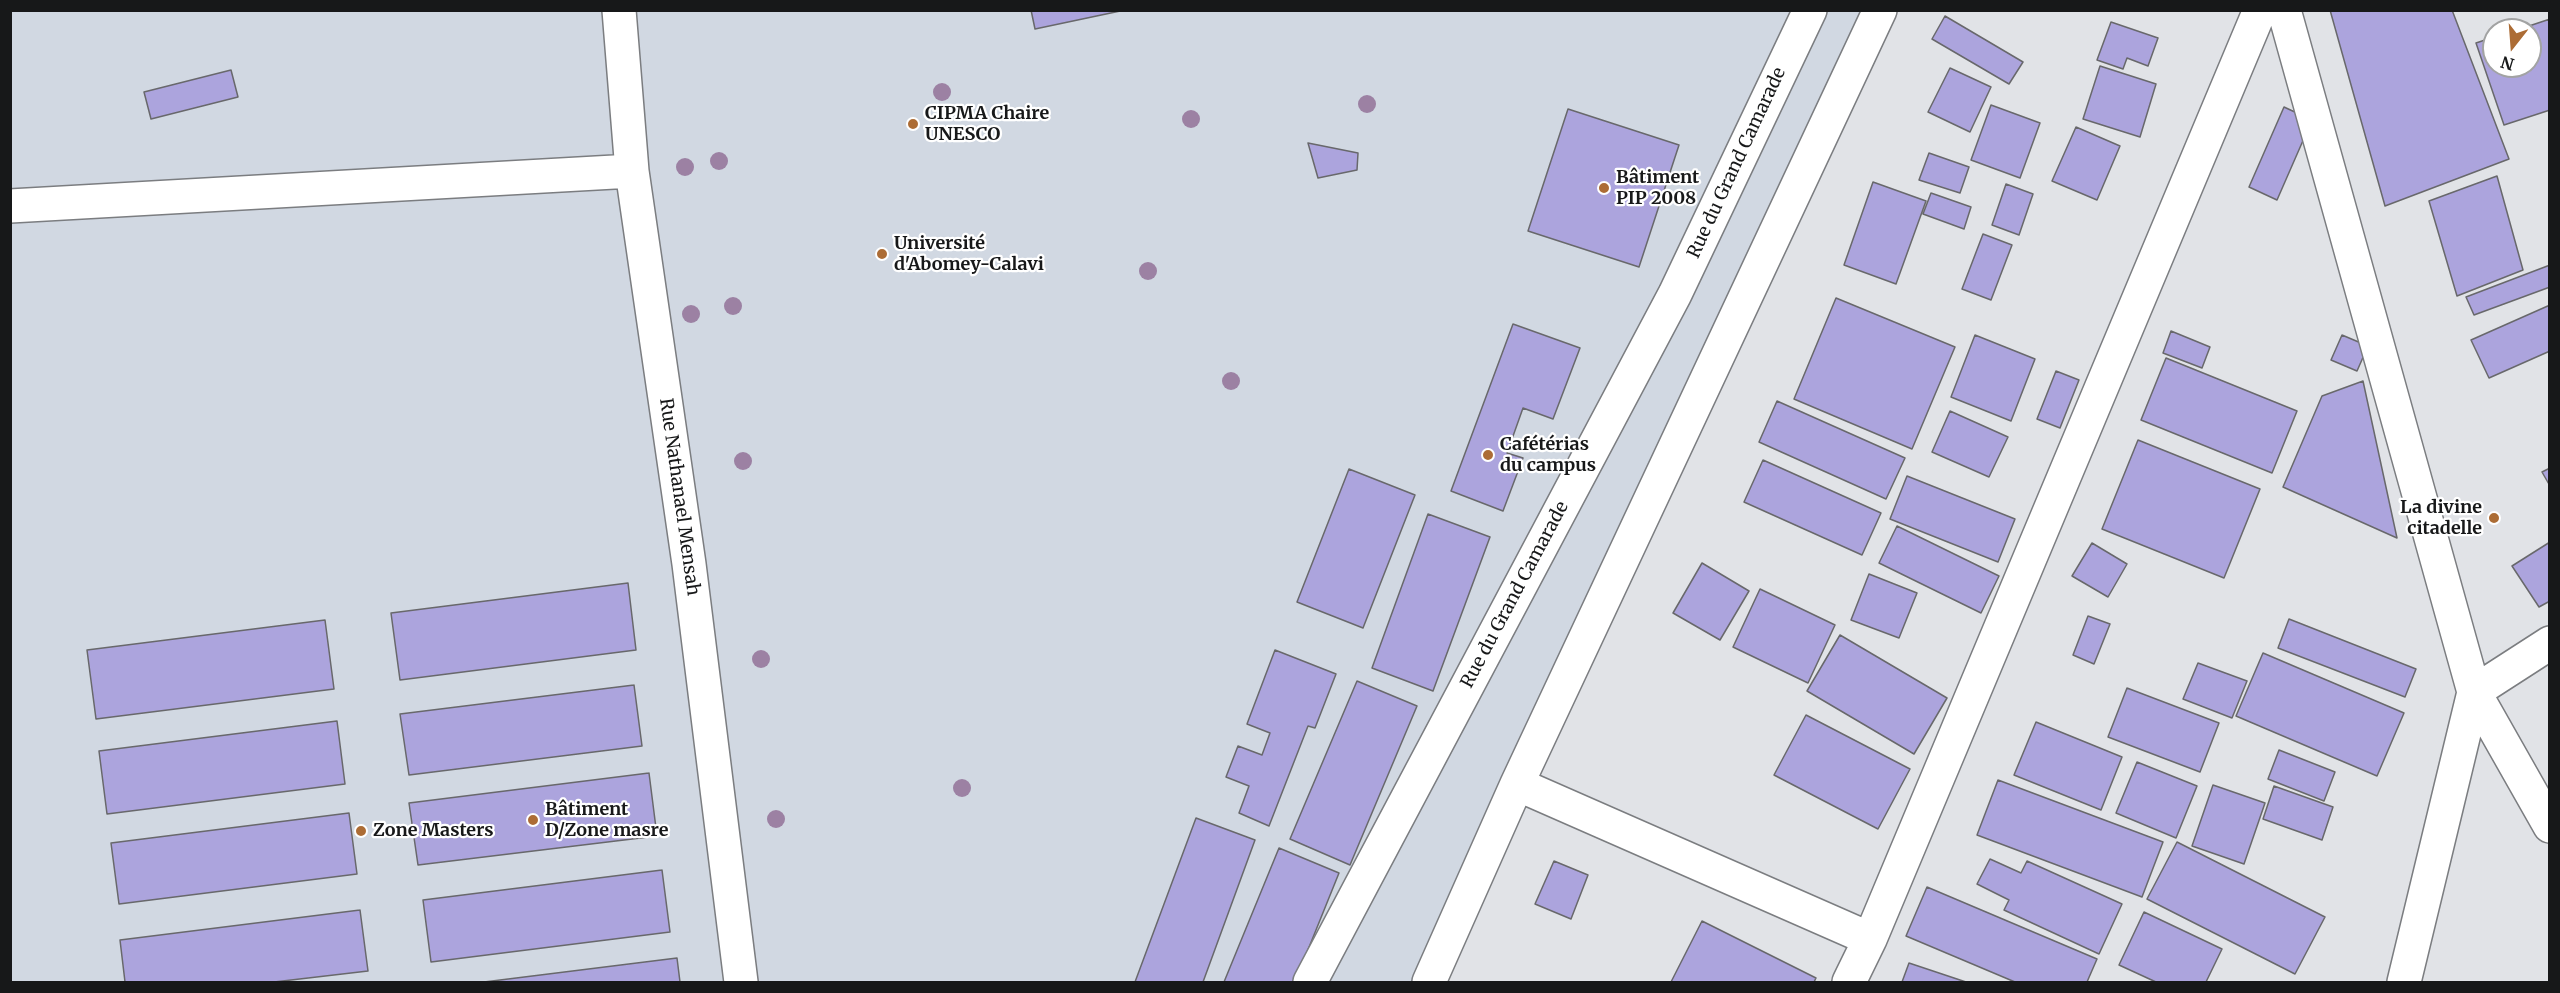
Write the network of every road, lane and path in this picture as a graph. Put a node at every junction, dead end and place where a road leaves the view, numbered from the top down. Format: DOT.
graph roads {
  1 [pos="619,10"];
  2 [pos="1809,10"];
  3 [pos="1880,10"];
  4 [pos="2260,10"];
  5 [pos="2284,10"];
  6 [pos="632,171"];
  7 [pos="10,206"];
  8 [pos="2550,643"];
  9 [pos="2474,692"];
  10 [pos="1517,784"];
  11 [pos="2550,825"];
  12 [pos="1870,939"];
  13 [pos="741,982"];
  14 [pos="1310,982"];
  15 [pos="1430,982"];
  16 [pos="1849,982"];
  17 [pos="2404,982"];
  1 -- 6 [label="street, Rue Nathanael Mensah"];
  2 -- 14 [label="street, Rue du Grand Camarade"];
  3 -- 10 [label="street"];
  4 -- 12 [label="street"];
  5 -- 9 [label="street"];
  6 -- 7 [label="street"];
  6 -- 13 [label="street, Rue Nathanael Mensah"];
  8 -- 9 [label="street"];
  9 -- 11 [label="street"];
  9 -- 17 [label="street"];
  10 -- 12 [label="street"];
  10 -- 15 [label="street"];
  12 -- 16 [label="street"];
}
